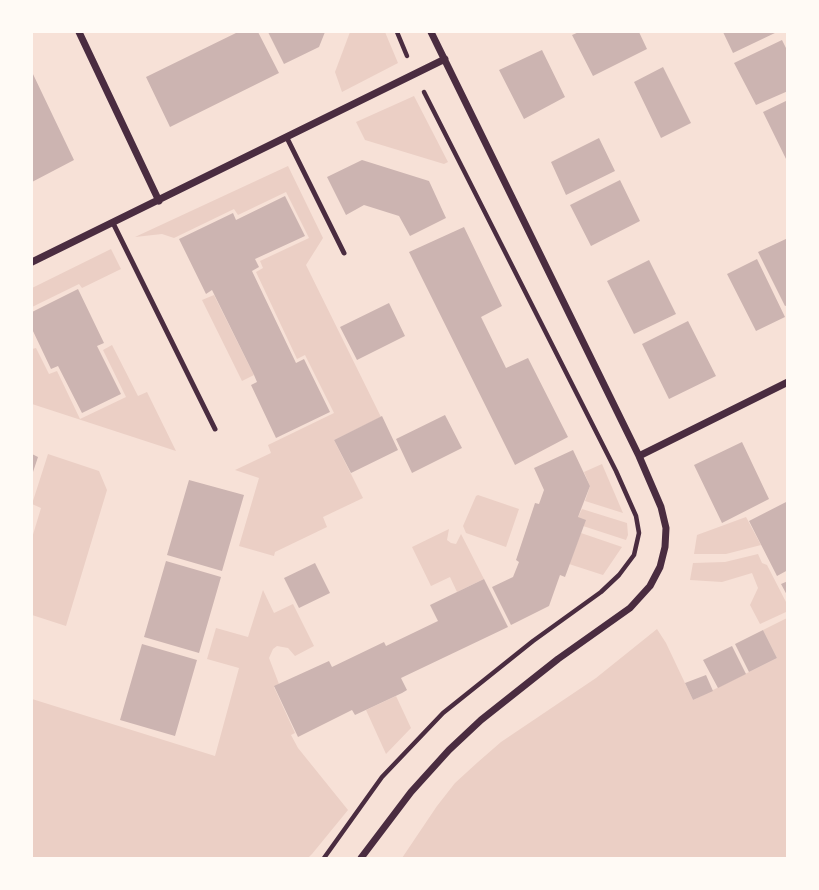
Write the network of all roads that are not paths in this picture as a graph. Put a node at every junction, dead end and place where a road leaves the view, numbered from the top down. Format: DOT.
graph roads {
  1 [pos="79,32"];
  2 [pos="431,32"];
  3 [pos="445,59"];
  4 [pos="287,138"];
  5 [pos="159,201"];
  6 [pos="113,223"];
  7 [pos="344,253"];
  8 [pos="32,262"];
  9 [pos="788,382"];
  10 [pos="215,429"];
  11 [pos="639,456"];
  12 [pos="361,859"];
  1 -- 5 [label="street"];
  2 -- 3 [label="street"];
  3 -- 4 [label="street"];
  3 -- 11 [label="street"];
  4 -- 5 [label="street"];
  4 -- 7 [label="lane"];
  5 -- 6 [label="street"];
  6 -- 8 [label="street"];
  6 -- 10 [label="lane"];
  9 -- 11 [label="street"];
  11 -- 12 [label="street"];
}
